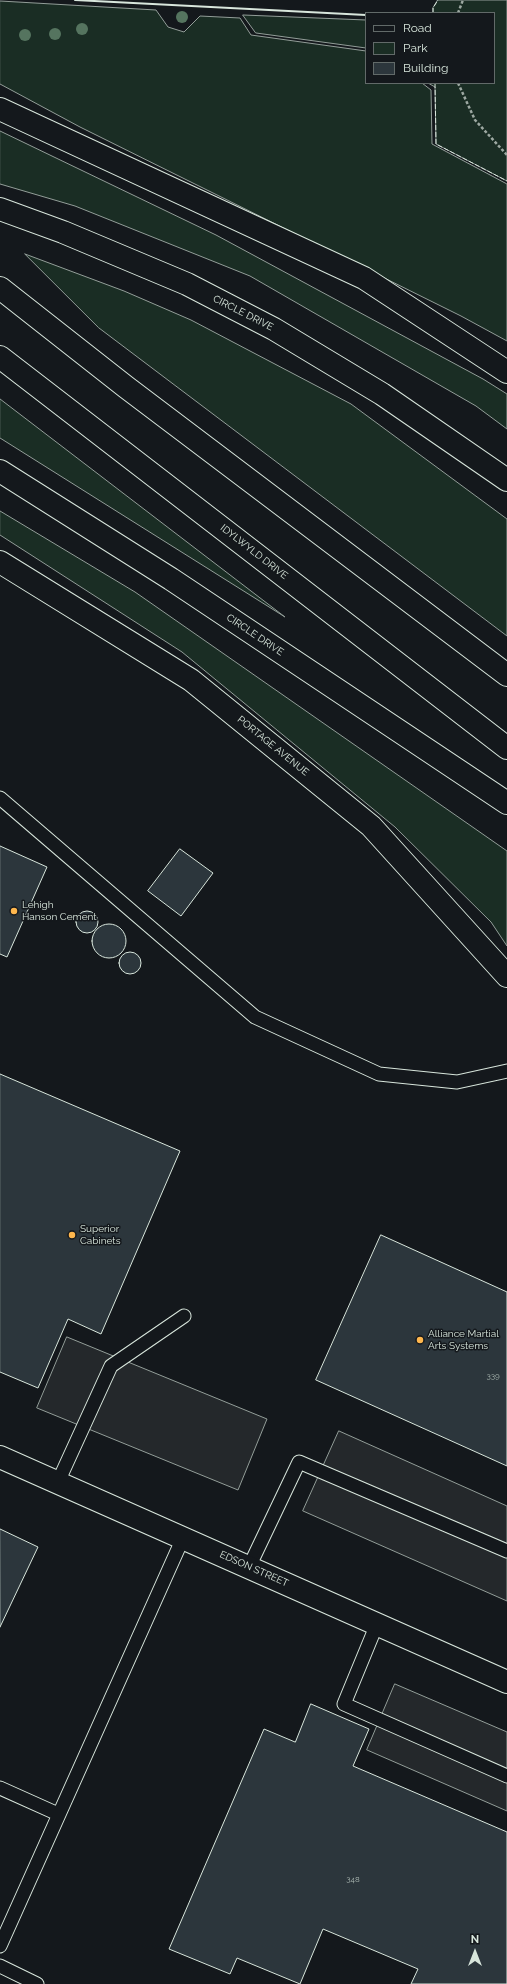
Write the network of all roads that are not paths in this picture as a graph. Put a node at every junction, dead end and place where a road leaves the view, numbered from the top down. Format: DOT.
graph roads {
  1 [pos="0,109"];
  2 [pos="3,210"];
  3 [pos="0,288"];
  4 [pos="0,357"];
  5 [pos="507,372"];
  6 [pos="0,471"];
  7 [pos="507,480"];
  8 [pos="0,562"];
  9 [pos="507,675"];
  10 [pos="507,748"];
  11 [pos="0,798"];
  12 [pos="507,803"];
  13 [pos="507,976"];
  14 [pos="507,1071"];
  15 [pos="184,1316"];
  16 [pos="0,1457"];
  17 [pos="58,1482"];
  18 [pos="184,1538"];
  19 [pos="507,1551"];
  20 [pos="249,1567"];
  21 [pos="377,1624"];
  22 [pos="507,1682"];
  23 [pos="507,1776"];
  24 [pos="0,1788"];
  25 [pos="58,1814"];
  26 [pos="0,1946"];
  27 [pos="0,1966"];
  28 [pos="37,1984"];
  1 -- 5 [label="main road"];
  2 -- 7 [label="main road, CIRCLE DRIVE"];
  3 -- 9 [label="main road"];
  4 -- 10 [label="main road, IDYLWYLD DRIVE"];
  6 -- 12 [label="main road, CIRCLE DRIVE"];
  8 -- 13 [label="main road, PORTAGE AVENUE"];
  11 -- 14 [label="lane"];
  15 -- 17 [label="lane"];
  16 -- 17 [label="main road, EDSON STREET"];
  17 -- 18 [label="main road, EDSON STREET"];
  18 -- 20 [label="main road, EDSON STREET"];
  18 -- 25 [label="lane"];
  19 -- 20 [label="lane"];
  20 -- 21 [label="main road, EDSON STREET"];
  21 -- 22 [label="main road, EDSON STREET"];
  21 -- 23 [label="lane"];
  24 -- 25 [label="lane"];
  25 -- 26 [label="lane"];
  27 -- 28 [label="lane"];
}
